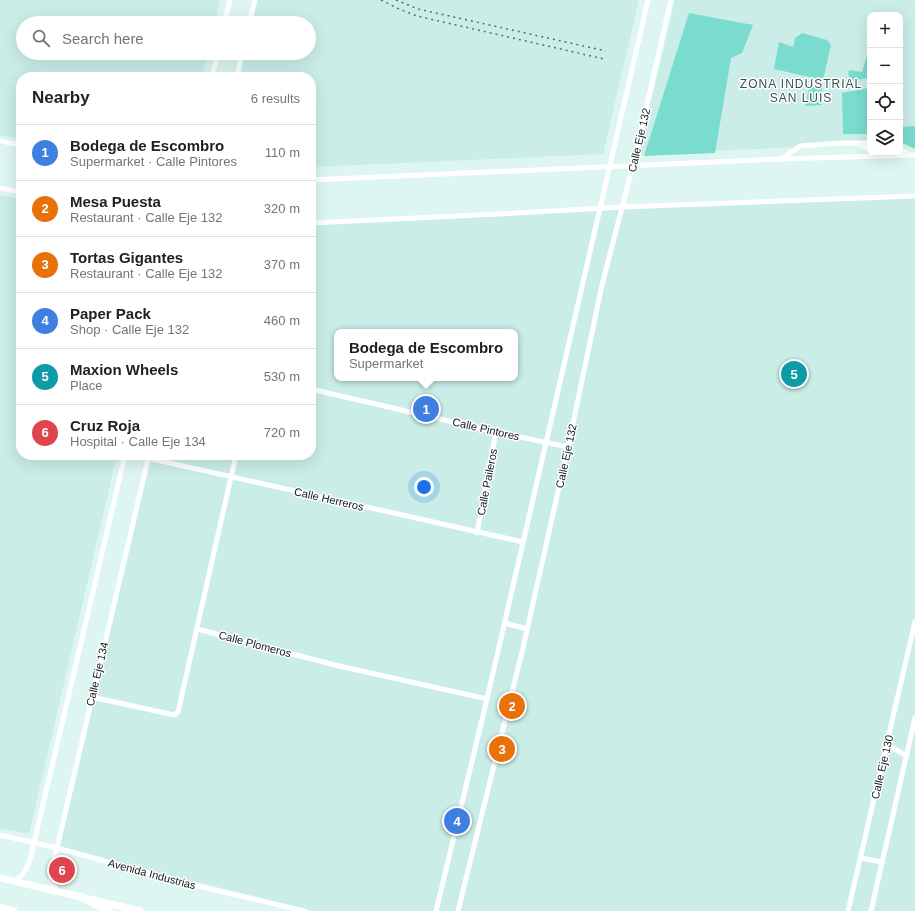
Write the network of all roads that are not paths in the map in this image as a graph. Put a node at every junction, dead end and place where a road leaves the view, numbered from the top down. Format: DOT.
graph roads {
  1 [pos="230,0"];
  2 [pos="255,0"];
  3 [pos="648,0"];
  4 [pos="671,0"];
  5 [pos="226,16"];
  6 [pos="251,16"];
  7 [pos="216,60"];
  8 [pos="241,60"];
  9 [pos="213,72"];
  10 [pos="238,72"];
  11 [pos="0,141"];
  12 [pos="867,143"];
  13 [pos="16,144"];
  14 [pos="858,144"];
  15 [pos="867,149"];
  16 [pos="903,150"];
  17 [pos="913,155"];
  18 [pos="878,157"];
  19 [pos="781,159"];
  20 [pos="633,165"];
  21 [pos="610,167"];
  22 [pos="316,180"];
  23 [pos="0,188"];
  24 [pos="16,191"];
  25 [pos="915,196"];
  26 [pos="622,207"];
  27 [pos="600,208"];
  28 [pos="316,223"];
  29 [pos="316,390"];
  30 [pos="496,432"];
  31 [pos="547,443"];
  32 [pos="568,447"];
  33 [pos="124,460"];
  34 [pos="147,460"];
  35 [pos="165,460"];
  36 [pos="235,460"];
  37 [pos="231,476"];
  38 [pos="477,533"];
  39 [pos="523,542"];
  40 [pos="505,623"];
  41 [pos="915,623"];
  42 [pos="197,629"];
  43 [pos="527,629"];
  44 [pos="92,697"];
  45 [pos="487,699"];
  46 [pos="915,718"];
  47 [pos="887,745"];
  48 [pos="906,756"];
  49 [pos="0,835"];
  50 [pos="34,843"];
  51 [pos="57,848"];
  52 [pos="861,858"];
  53 [pos="882,862"];
  54 [pos="0,878"];
  55 [pos="15,881"];
  56 [pos="58,892"];
  57 [pos="81,897"];
  58 [pos="0,908"];
  59 [pos="13,911"];
  60 [pos="109,911"];
  61 [pos="140,911"];
  62 [pos="304,911"];
  63 [pos="436,911"];
  64 [pos="458,911"];
  65 [pos="848,911"];
  66 [pos="871,911"];
  1 -- 5 [label="street"];
  2 -- 6 [label="street"];
  3 -- 21 [label="street, Calle Eje 132"];
  4 -- 20 [label="street, Calle Eje 132"];
  7 -- 9 [label="street"];
  8 -- 10 [label="street"];
  11 -- 13 [label="street"];
  12 -- 14 [label="street"];
  14 -- 15 [label="street"];
  14 -- 19 [label="street"];
  16 -- 17 [label="street"];
  17 -- 18 [label="street"];
  18 -- 19 [label="street"];
  19 -- 20 [label="street"];
  20 -- 21 [label="street"];
  20 -- 26 [label="street, Calle Eje 132"];
  21 -- 22 [label="street"];
  21 -- 27 [label="street, Calle Eje 132"];
  23 -- 24 [label="street"];
  25 -- 26 [label="street"];
  26 -- 27 [label="street"];
  26 -- 32 [label="street, Calle Eje 132"];
  27 -- 28 [label="street"];
  27 -- 31 [label="street, Calle Eje 132"];
  29 -- 30 [label="street, Calle Pintores"];
  30 -- 31 [label="street, Calle Pintores"];
  30 -- 38 [label="street, Calle Paileros"];
  31 -- 32 [label="street, Calle Pintores"];
  31 -- 39 [label="street, Calle Eje 132"];
  32 -- 43 [label="street, Calle Eje 132"];
  33 -- 50 [label="street, Calle Eje 134"];
  34 -- 44 [label="street, Calle Eje 134"];
  35 -- 37 [label="street, Calle Herreros"];
  36 -- 37 [label="street"];
  37 -- 38 [label="street, Calle Herreros"];
  37 -- 42 [label="street"];
  38 -- 39 [label="street, Calle Herreros"];
  39 -- 40 [label="street, Calle Eje 132"];
  40 -- 43 [label="street"];
  40 -- 45 [label="street, Calle Eje 132"];
  41 -- 47 [label="street, Calle Eje 130"];
  42 -- 44 [label="street"];
  42 -- 45 [label="street, Calle Plomeros"];
  43 -- 64 [label="street, Calle Eje 132"];
  44 -- 51 [label="street, Calle Eje 134"];
  45 -- 63 [label="street, Calle Eje 132"];
  46 -- 48 [label="street, Calle Eje 130"];
  47 -- 48 [label="street"];
  47 -- 52 [label="street, Calle Eje 130"];
  48 -- 53 [label="street, Calle Eje 130"];
  49 -- 50 [label="street, Avenida Industrias"];
  50 -- 51 [label="street, Avenida Industrias"];
  50 -- 55 [label="street, Calle Eje 134"];
  51 -- 56 [label="street, Calle Eje 134"];
  51 -- 62 [label="street, Avenida Industrias"];
  52 -- 53 [label="street"];
  52 -- 65 [label="street, Calle Eje 130"];
  53 -- 66 [label="street, Calle Eje 130"];
  54 -- 55 [label="main road"];
  55 -- 56 [label="main road"];
  56 -- 57 [label="main road"];
  57 -- 60 [label="highway"];
  57 -- 61 [label="main road"];
  58 -- 59 [label="highway"];
}
